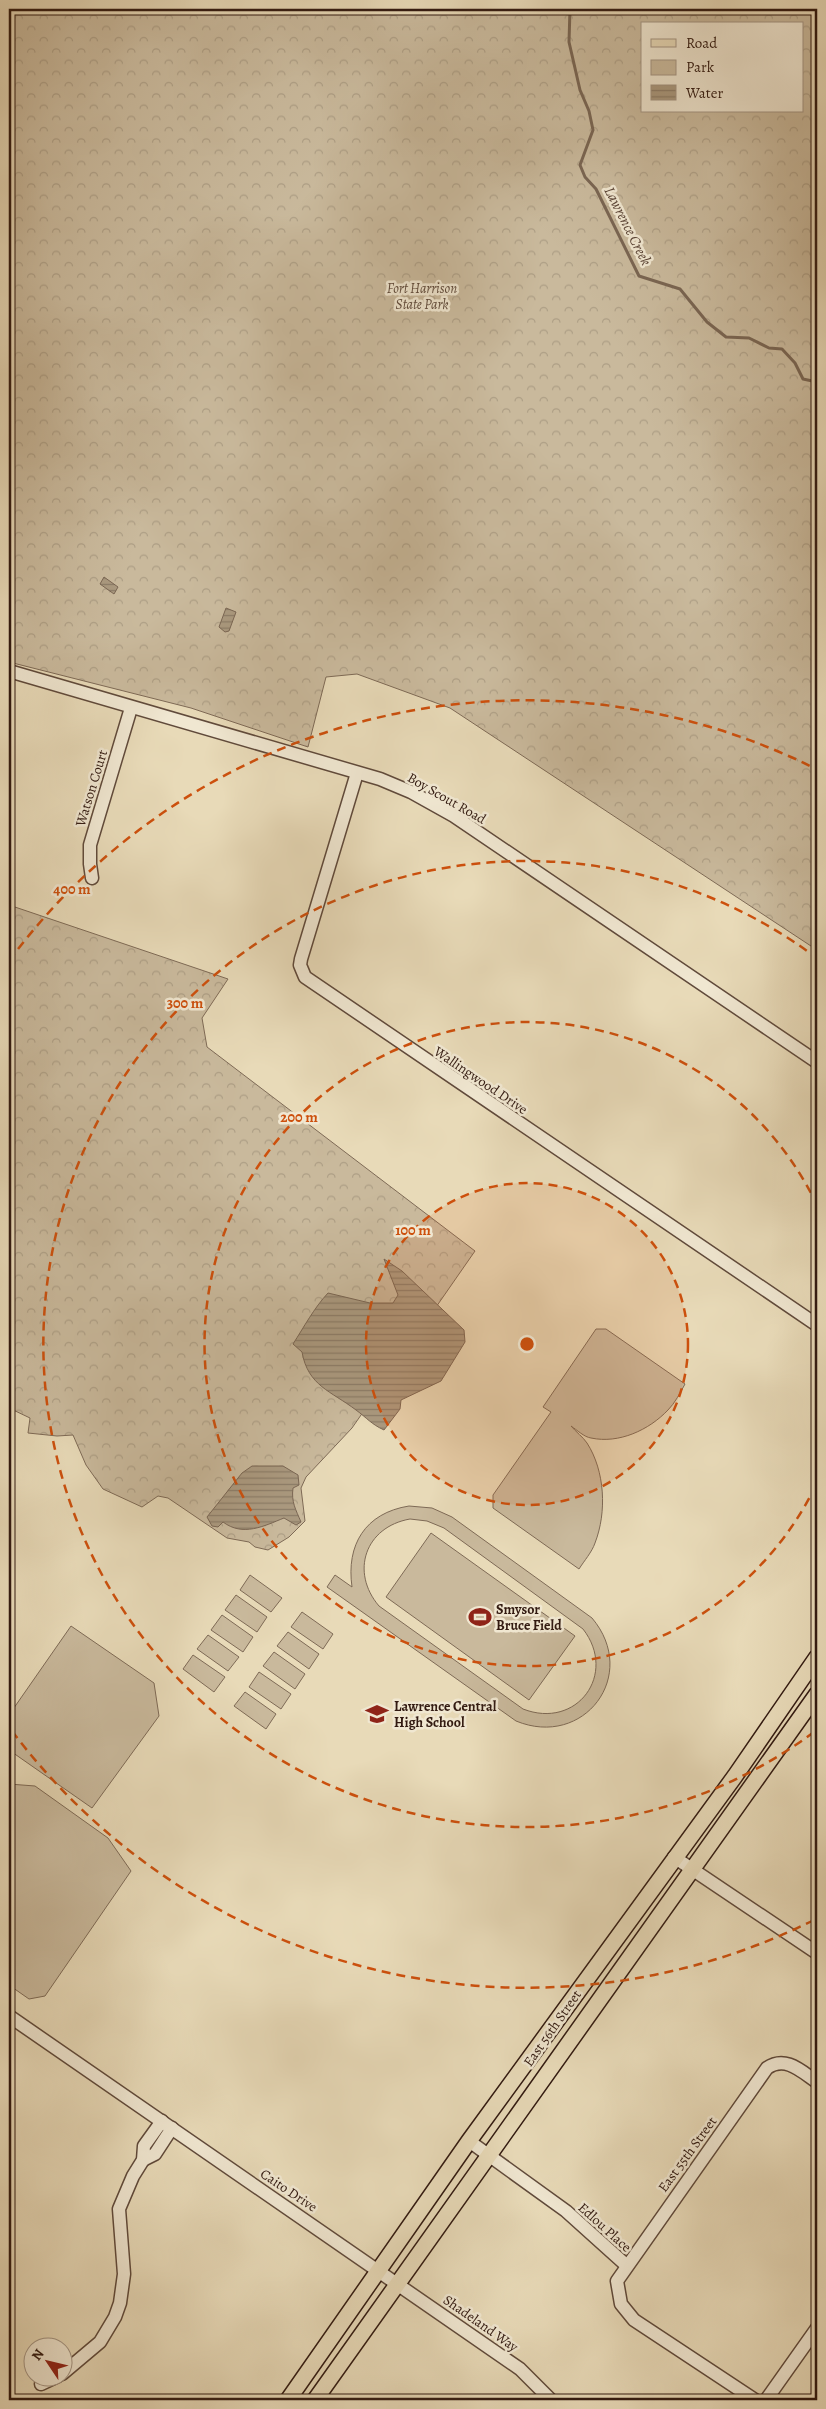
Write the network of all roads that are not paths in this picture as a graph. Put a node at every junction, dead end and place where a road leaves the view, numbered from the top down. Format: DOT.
graph roads {
  1 [pos="9,671"];
  2 [pos="131,708"];
  3 [pos="357,774"];
  4 [pos="92,878"];
  5 [pos="817,1062"];
  6 [pos="817,1325"];
  7 [pos="817,1657"];
  8 [pos="817,1694"];
  9 [pos="674,1857"];
  10 [pos="693,1868"];
  11 [pos="817,1953"];
  12 [pos="9,2016"];
  13 [pos="817,2082"];
  14 [pos="167,2125"];
  15 [pos="469,2141"];
  16 [pos="489,2155"];
  17 [pos="626,2266"];
  18 [pos="389,2276"];
  19 [pos="817,2328"];
  20 [pos="72,2366"];
  21 [pos="288,2400"];
  22 [pos="315,2400"];
  23 [pos="551,2400"];
  24 [pos="755,2400"];
  25 [pos="766,2400"];
  1 -- 2 [label="street, Boy Scout Road"];
  2 -- 3 [label="street, Boy Scout Road"];
  2 -- 4 [label="street, Watson Court"];
  3 -- 5 [label="street, Boy Scout Road"];
  3 -- 6 [label="street, Wallingwood Drive"];
  7 -- 9 [label="main road, East 56th Street"];
  8 -- 10 [label="main road, East 56th Street"];
  9 -- 10 [label="street"];
  9 -- 15 [label="main road, East 56th Street"];
  10 -- 11 [label="street"];
  10 -- 16 [label="main road, East 56th Street"];
  12 -- 14 [label="street, Caito Drive"];
  13 -- 17 [label="street, East 55th Street"];
  14 -- 18 [label="street, Caito Drive"];
  14 -- 20 [label="street"];
  15 -- 16 [label="street, Edlou Place"];
  15 -- 18 [label="main road, East 56th Street"];
  16 -- 17 [label="street, Edlou Place"];
  16 -- 18 [label="main road, East 56th Street"];
  17 -- 24 [label="street, Edlou Place"];
  18 -- 21 [label="main road, East 56th Street"];
  18 -- 22 [label="main road, East 56th Street"];
  18 -- 23 [label="street, Shadeland Way"];
  19 -- 25 [label="street"];
}
